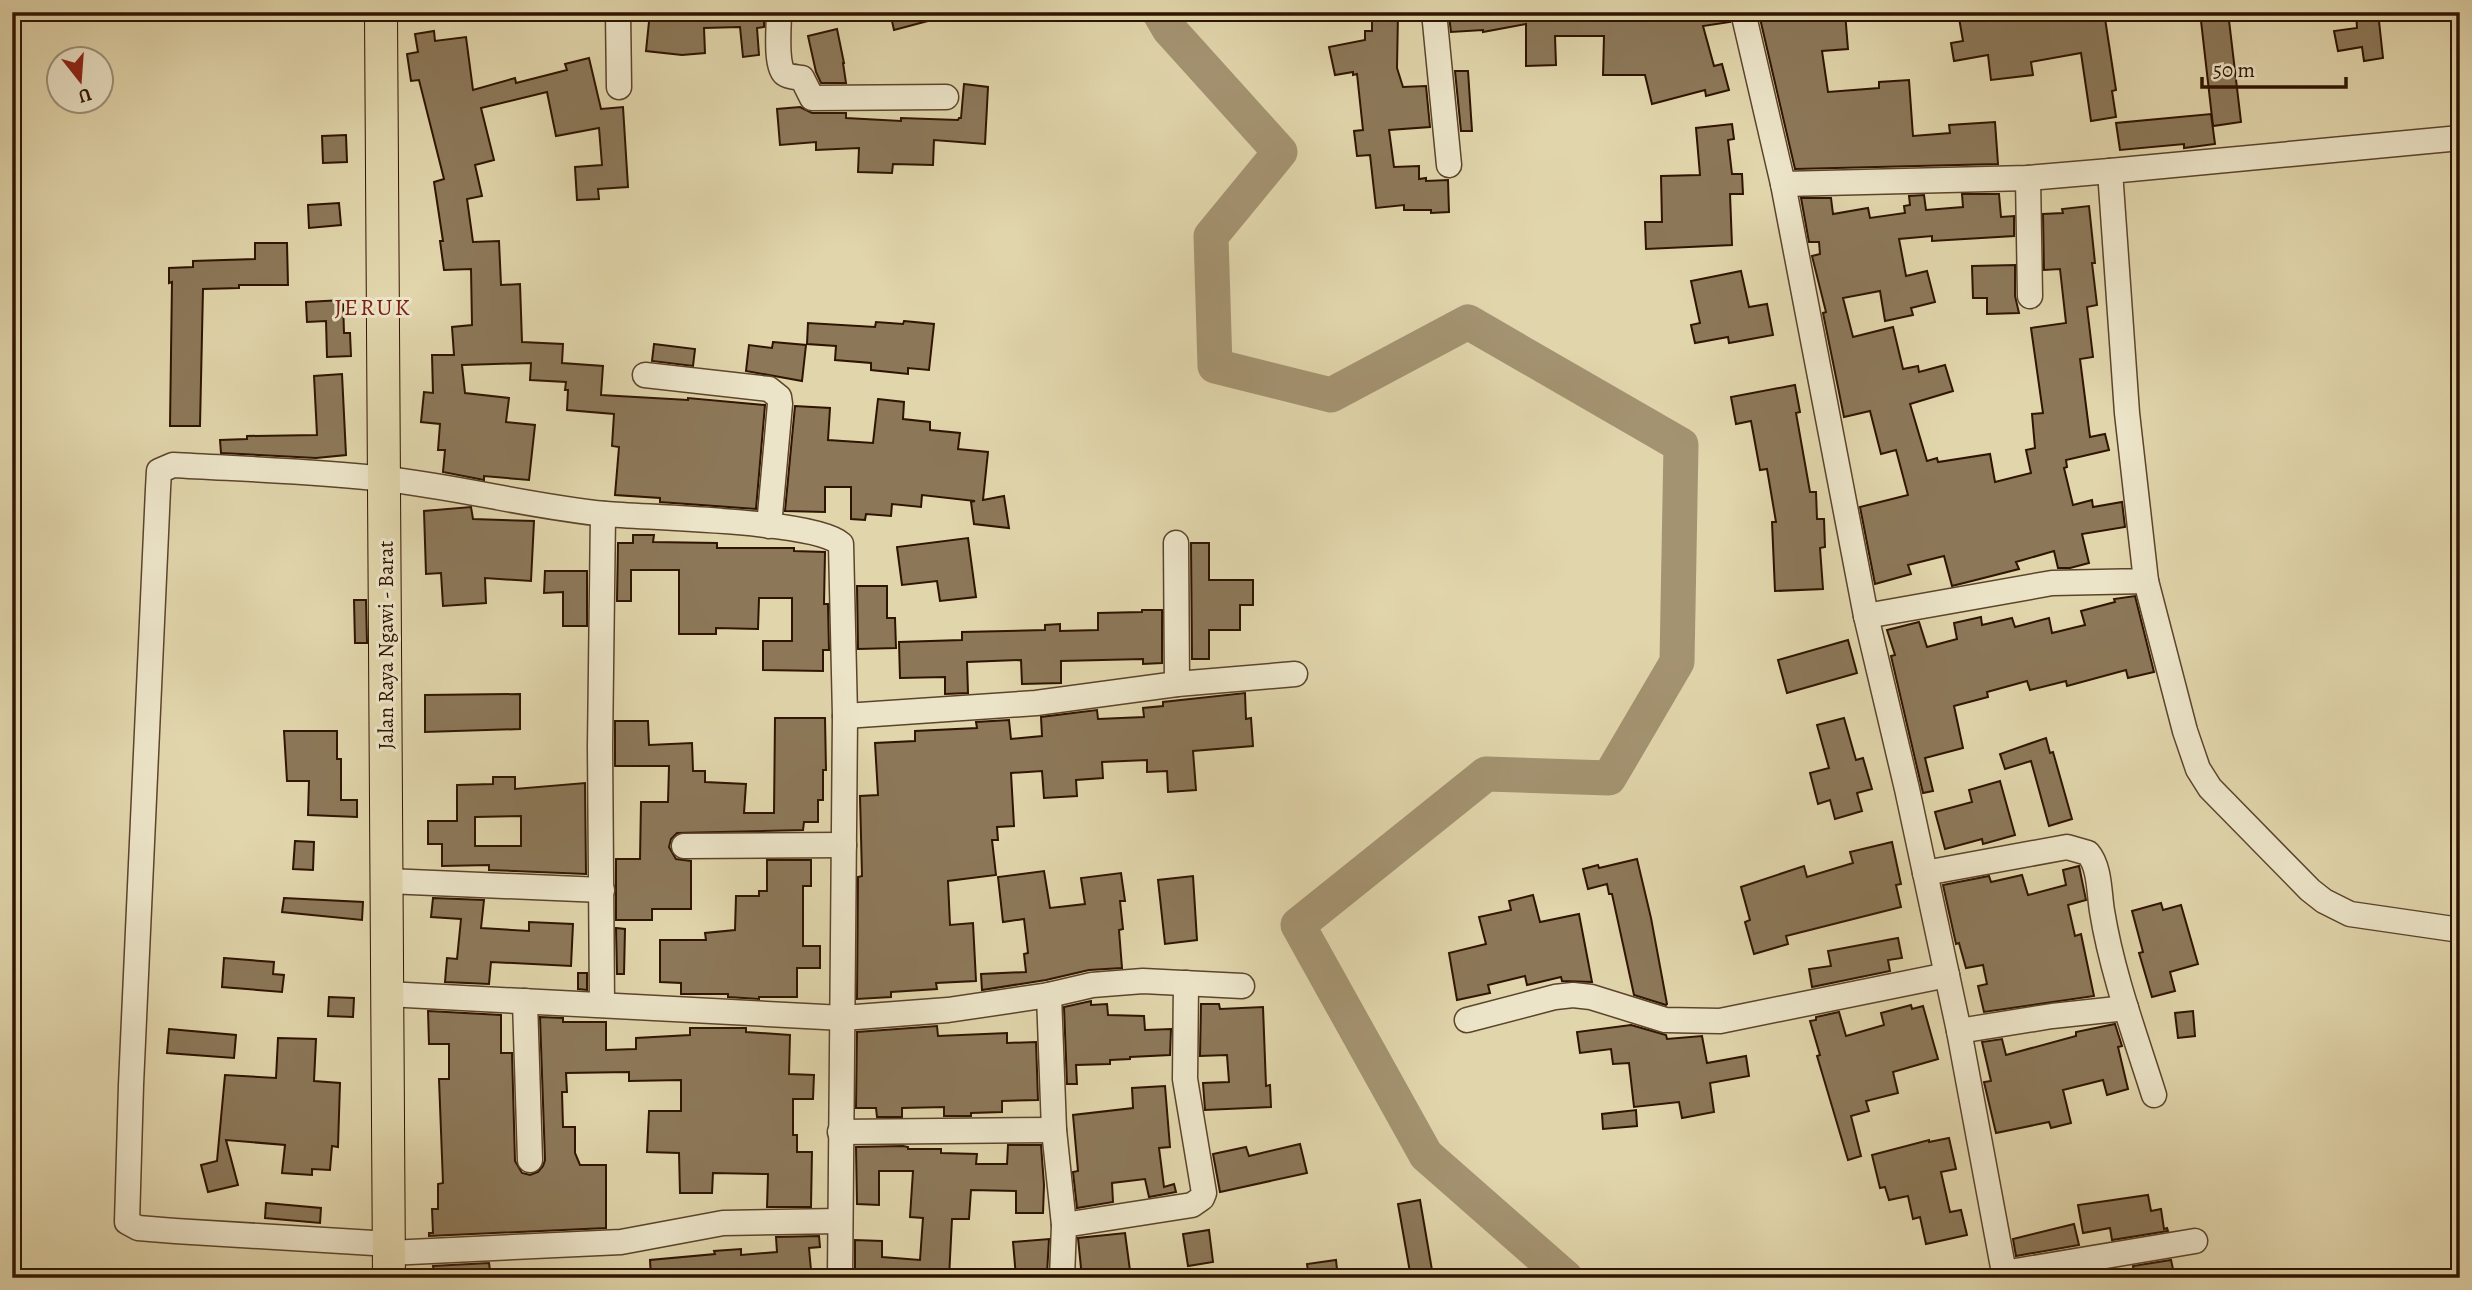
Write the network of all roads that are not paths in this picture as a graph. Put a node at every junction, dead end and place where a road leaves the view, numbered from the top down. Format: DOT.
graph roads {
  1 [pos="381,12"];
  2 [pos="618,12"];
  3 [pos="779,12"];
  4 [pos="1434,12"];
  5 [pos="1743,12"];
  6 [pos="619,87"];
  7 [pos="946,97"];
  8 [pos="2460,138"];
  9 [pos="1449,165"];
  10 [pos="2110,171"];
  11 [pos="2028,178"];
  12 [pos="1783,184"];
  13 [pos="2030,296"];
  14 [pos="645,374"];
  15 [pos="386,479"];
  16 [pos="603,514"];
  17 [pos="769,526"];
  18 [pos="1176,543"];
  19 [pos="2146,582"];
  20 [pos="1867,616"];
  21 [pos="1295,674"];
  22 [pos="1177,684"];
  23 [pos="845,716"];
  24 [pos="844,845"];
  25 [pos="684,846"];
  26 [pos="1925,873"];
  27 [pos="387,881"];
  28 [pos="602,890"];
  29 [pos="2460,930"];
  30 [pos="1947,975"];
  31 [pos="1186,983"];
  32 [pos="1242,986"];
  33 [pos="387,994"];
  34 [pos="1049,995"];
  35 [pos="525,1001"];
  36 [pos="602,1004"];
  37 [pos="2126,1008"];
  38 [pos="844,1018"];
  39 [pos="1467,1020"];
  40 [pos="1959,1031"];
  41 [pos="2154,1095"];
  42 [pos="1054,1130"];
  43 [pos="840,1132"];
  44 [pos="530,1160"];
  45 [pos="840,1221"];
  46 [pos="1064,1225"];
  47 [pos="2195,1241"];
  48 [pos="390,1258"];
  49 [pos="2004,1275"];
  50 [pos="840,1278"];
  51 [pos="1062,1278"];
  1 -- 15 [label="main road, Jalan Raya Ngawi - Barat"];
  2 -- 6 [label="street"];
  3 -- 7 [label="street"];
  4 -- 9 [label="street"];
  5 -- 12 [label="street"];
  8 -- 10 [label="street"];
  10 -- 11 [label="street"];
  10 -- 19 [label="street"];
  11 -- 12 [label="street"];
  11 -- 13 [label="street"];
  12 -- 20 [label="street"];
  14 -- 17 [label="street"];
  15 -- 16 [label="street"];
  15 -- 27 [label="main road, Jalan Raya Ngawi - Barat"];
  15 -- 48 [label="street"];
  16 -- 17 [label="street"];
  16 -- 28 [label="street"];
  17 -- 23 [label="street"];
  18 -- 22 [label="street"];
  19 -- 20 [label="street"];
  19 -- 29 [label="street"];
  20 -- 26 [label="street"];
  21 -- 22 [label="street"];
  22 -- 23 [label="street"];
  23 -- 24 [label="street"];
  24 -- 25 [label="street"];
  24 -- 38 [label="street"];
  26 -- 30 [label="street"];
  26 -- 37 [label="street"];
  27 -- 28 [label="street"];
  27 -- 33 [label="main road, Jalan Raya Ngawi - Barat"];
  28 -- 36 [label="street"];
  30 -- 39 [label="street"];
  30 -- 40 [label="street"];
  31 -- 32 [label="street"];
  31 -- 34 [label="street"];
  31 -- 46 [label="street"];
  33 -- 35 [label="street"];
  33 -- 48 [label="main road, Jalan Raya Ngawi - Barat"];
  34 -- 38 [label="street"];
  34 -- 42 [label="street"];
  35 -- 36 [label="street"];
  35 -- 44 [label="street"];
  36 -- 38 [label="street"];
  37 -- 40 [label="street"];
  37 -- 41 [label="street"];
  38 -- 43 [label="street"];
  40 -- 49 [label="street"];
  42 -- 43 [label="street"];
  42 -- 46 [label="street"];
  43 -- 45 [label="street"];
  45 -- 48 [label="street"];
  45 -- 50 [label="street"];
  46 -- 51 [label="street"];
  47 -- 49 [label="street"];
}
